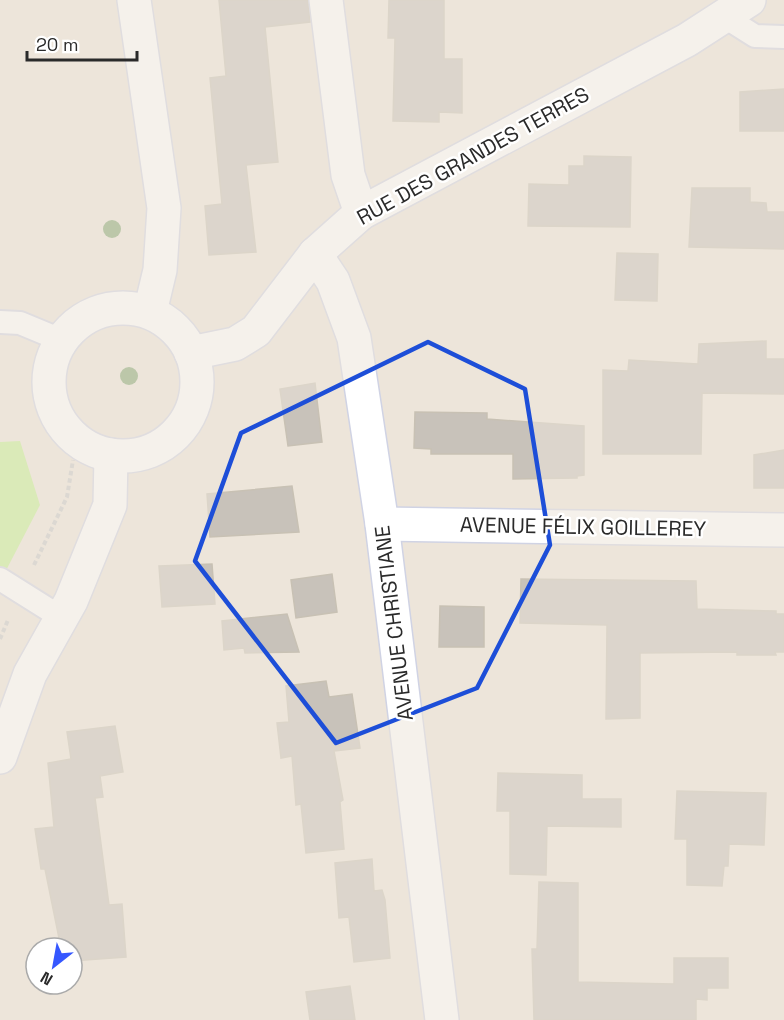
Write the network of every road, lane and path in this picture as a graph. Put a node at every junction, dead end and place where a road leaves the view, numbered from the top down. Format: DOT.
graph roads {
  1 [pos="134,0"];
  2 [pos="326,0"];
  3 [pos="737,9"];
  4 [pos="784,37"];
  5 [pos="362,213"];
  6 [pos="315,254"];
  7 [pos="150,312"];
  8 [pos="0,322"];
  9 [pos="61,340"];
  10 [pos="191,353"];
  11 [pos="76,439"];
  12 [pos="111,455"];
  13 [pos="382,524"];
  14 [pos="784,530"];
  15 [pos="0,579"];
  16 [pos="20,592"];
  17 [pos="63,618"];
  18 [pos="0,639"];
  19 [pos="0,757"];
  20 [pos="440,1011"];
  1 -- 7 [label="street"];
  2 -- 5 [label="street"];
  3 -- 4 [label="lane"];
  3 -- 5 [label="street, RUE DES GRANDES TERRES"];
  5 -- 6 [label="street, RUE DES GRANDES TERRES"];
  6 -- 10 [label="street, RUE DES GRANDES TERRES"];
  6 -- 13 [label="street, AVENUE CHRISTIANE"];
  7 -- 9 [label="street"];
  7 -- 10 [label="street"];
  8 -- 9 [label="lane"];
  9 -- 11 [label="street"];
  10 -- 12 [label="street"];
  11 -- 12 [label="street"];
  11 -- 16 [label="path"];
  12 -- 17 [label="street"];
  13 -- 14 [label="street, AVENUE FÉLIX GOILLEREY"];
  13 -- 20 [label="street, AVENUE CHRISTIANE"];
  15 -- 16 [label="lane"];
  16 -- 17 [label="lane"];
  16 -- 18 [label="path"];
  17 -- 19 [label="street"];
}
